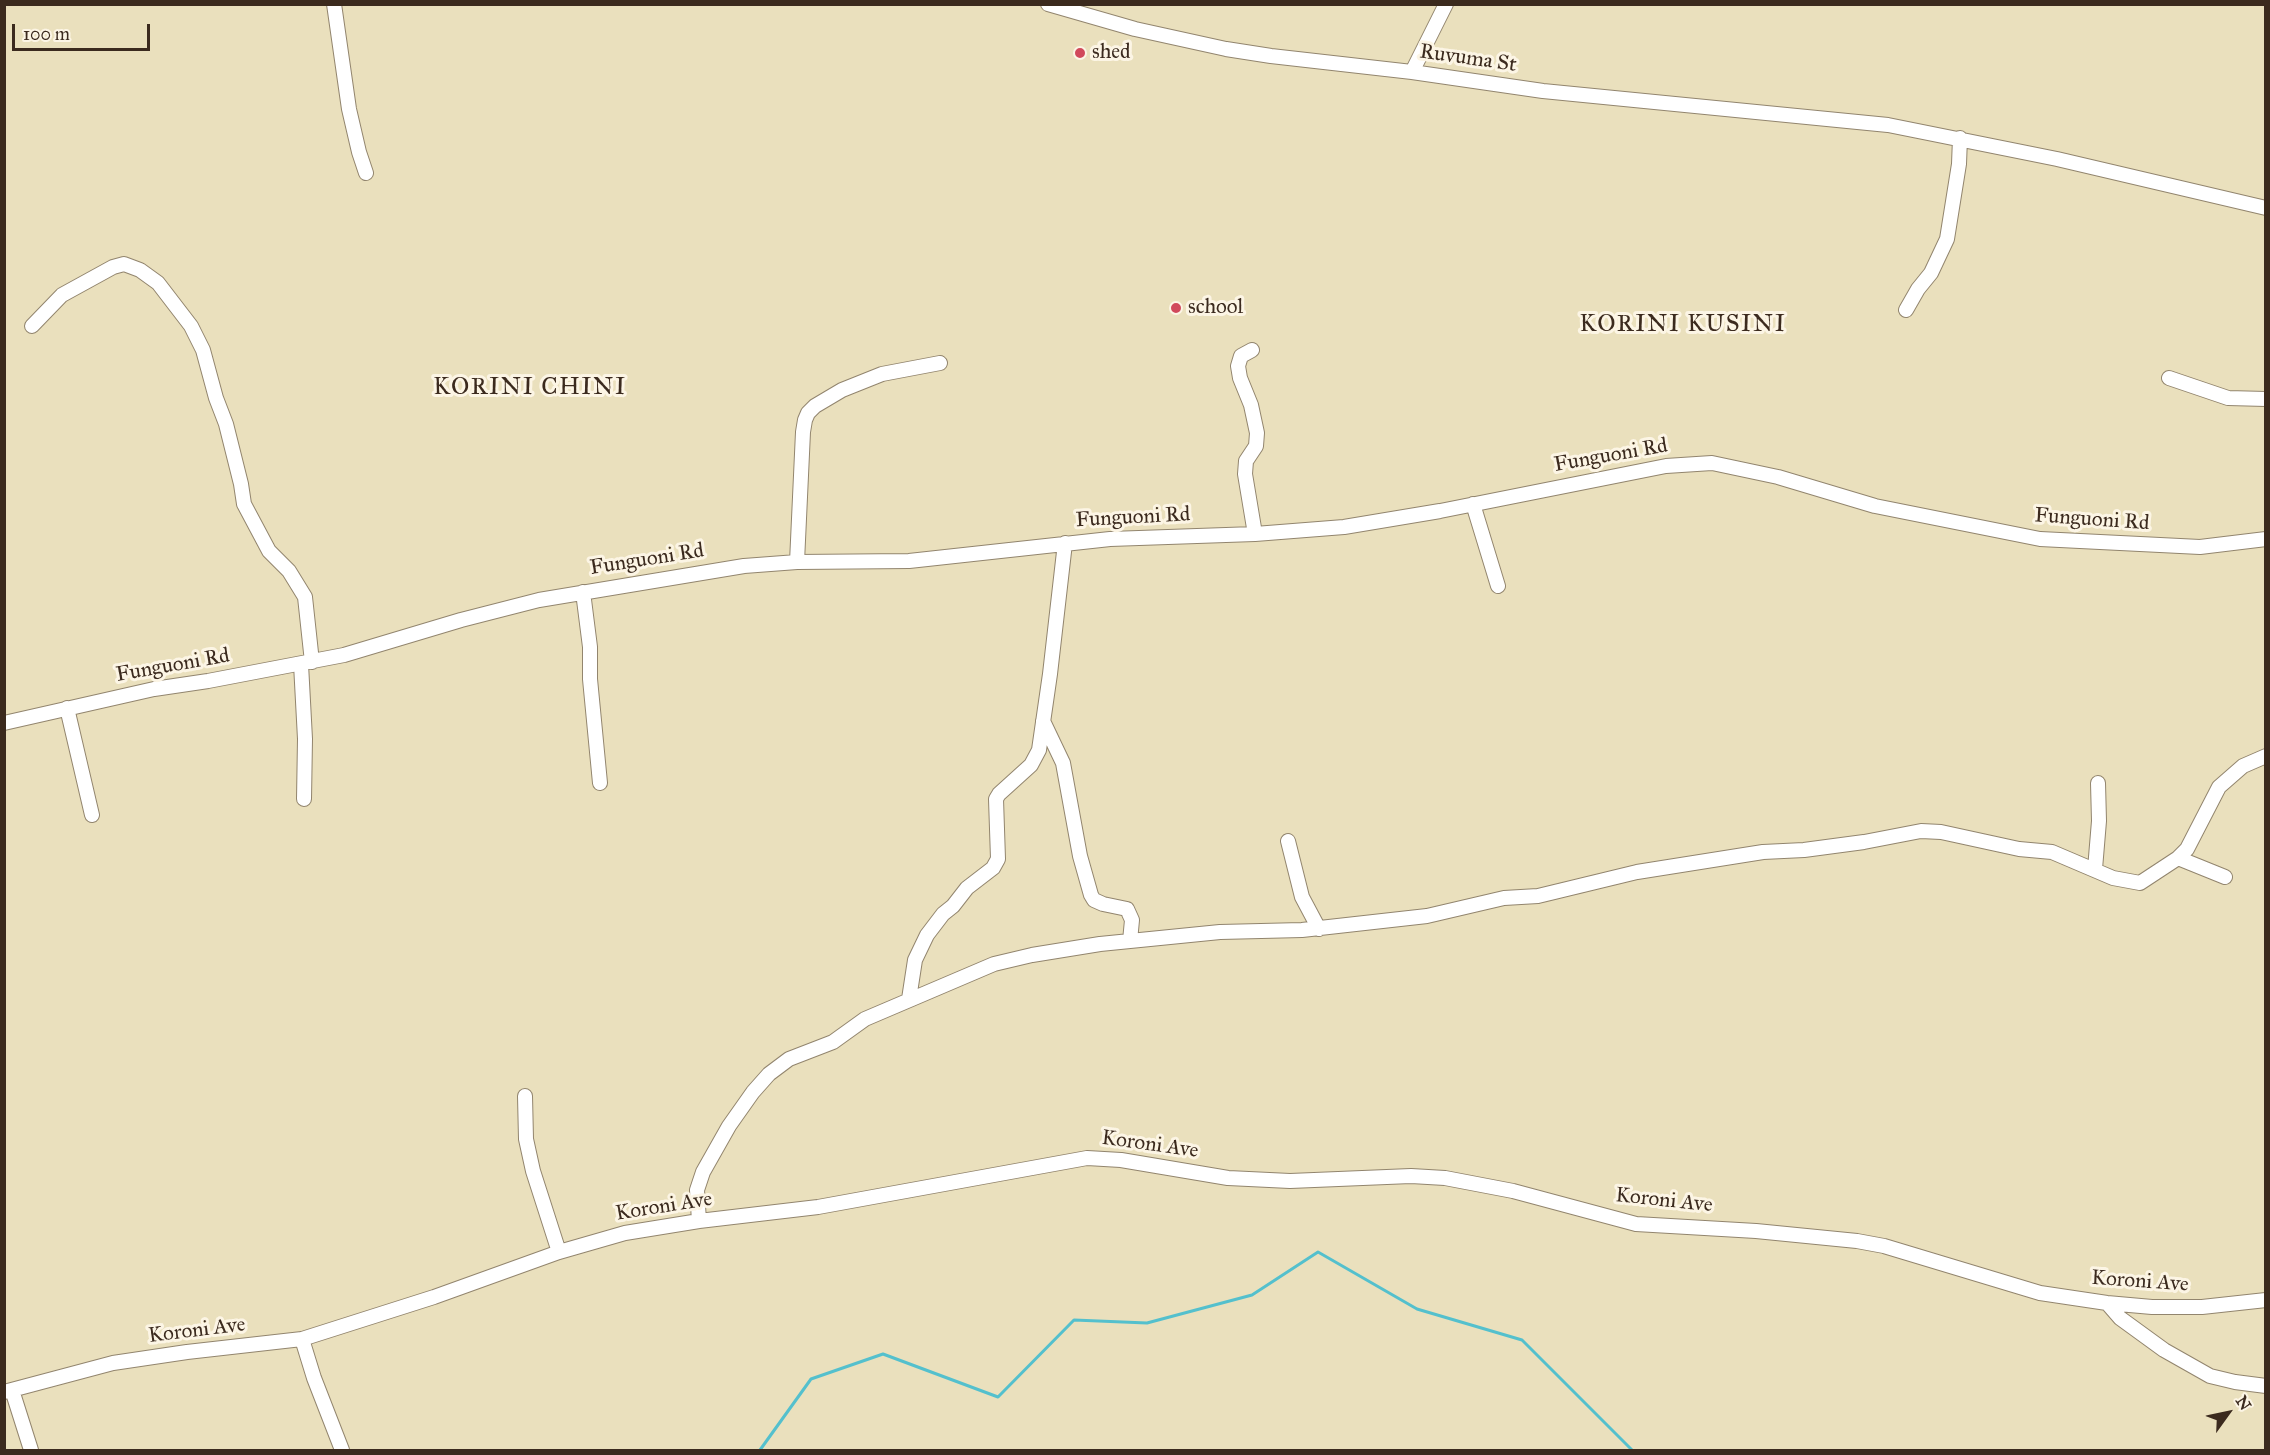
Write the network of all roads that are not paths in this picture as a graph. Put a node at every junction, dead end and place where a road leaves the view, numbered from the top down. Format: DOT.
graph roads {
  1 [pos="334,4"];
  2 [pos="1048,4"];
  3 [pos="1446,4"];
  4 [pos="1412,72"];
  5 [pos="1960,138"];
  6 [pos="366,173"];
  7 [pos="2265,208"];
  8 [pos="1905,310"];
  9 [pos="32,326"];
  10 [pos="1252,350"];
  11 [pos="940,363"];
  12 [pos="2169,378"];
  13 [pos="2265,399"];
  14 [pos="1473,504"];
  15 [pos="1255,534"];
  16 [pos="2265,538"];
  17 [pos="1065,543"];
  18 [pos="797,562"];
  19 [pos="1498,586"];
  20 [pos="583,592"];
  21 [pos="307,663"];
  22 [pos="67,708"];
  23 [pos="1043,721"];
  24 [pos="4,723"];
  25 [pos="2265,756"];
  26 [pos="600,783"];
  27 [pos="2098,783"];
  28 [pos="304,799"];
  29 [pos="92,815"];
  30 [pos="1288,841"];
  31 [pos="2178,858"];
  32 [pos="2095,869"];
  33 [pos="2225,877"];
  34 [pos="1319,928"];
  35 [pos="1130,941"];
  36 [pos="909,999"];
  37 [pos="525,1096"];
  38 [pos="699,1221"];
  39 [pos="559,1252"];
  40 [pos="2265,1300"];
  41 [pos="2107,1303"];
  42 [pos="302,1339"];
  43 [pos="2265,1386"];
  44 [pos="8,1391"];
  45 [pos="31,1450"];
  46 [pos="342,1450"];
  1 -- 6 [label="street"];
  2 -- 4 [label="street, Ruvuma St"];
  3 -- 4 [label="street"];
  4 -- 5 [label="street, Ruvuma St"];
  5 -- 7 [label="street, Ruvuma St"];
  5 -- 8 [label="street"];
  9 -- 21 [label="street"];
  10 -- 15 [label="street"];
  11 -- 18 [label="street"];
  12 -- 13 [label="street"];
  14 -- 15 [label="street, Funguoni Rd"];
  14 -- 16 [label="street, Funguoni Rd"];
  14 -- 19 [label="street"];
  15 -- 17 [label="street, Funguoni Rd"];
  17 -- 18 [label="street, Funguoni Rd"];
  17 -- 23 [label="street"];
  18 -- 20 [label="street, Funguoni Rd"];
  20 -- 21 [label="street, Funguoni Rd"];
  20 -- 26 [label="street"];
  21 -- 22 [label="street, Funguoni Rd"];
  21 -- 28 [label="street"];
  22 -- 24 [label="street, Funguoni Rd"];
  22 -- 29 [label="street"];
  23 -- 35 [label="street"];
  23 -- 36 [label="street"];
  25 -- 31 [label="street"];
  27 -- 32 [label="street"];
  30 -- 34 [label="street"];
  31 -- 32 [label="street"];
  31 -- 33 [label="street"];
  32 -- 34 [label="street"];
  34 -- 35 [label="street"];
  35 -- 36 [label="street"];
  36 -- 38 [label="street"];
  37 -- 39 [label="street"];
  38 -- 39 [label="street, Koroni Ave"];
  38 -- 41 [label="street, Koroni Ave"];
  39 -- 42 [label="street, Koroni Ave"];
  40 -- 41 [label="street, Koroni Ave"];
  41 -- 43 [label="street"];
  42 -- 44 [label="street, Koroni Ave"];
  42 -- 46 [label="street"];
  44 -- 45 [label="street"];
}
